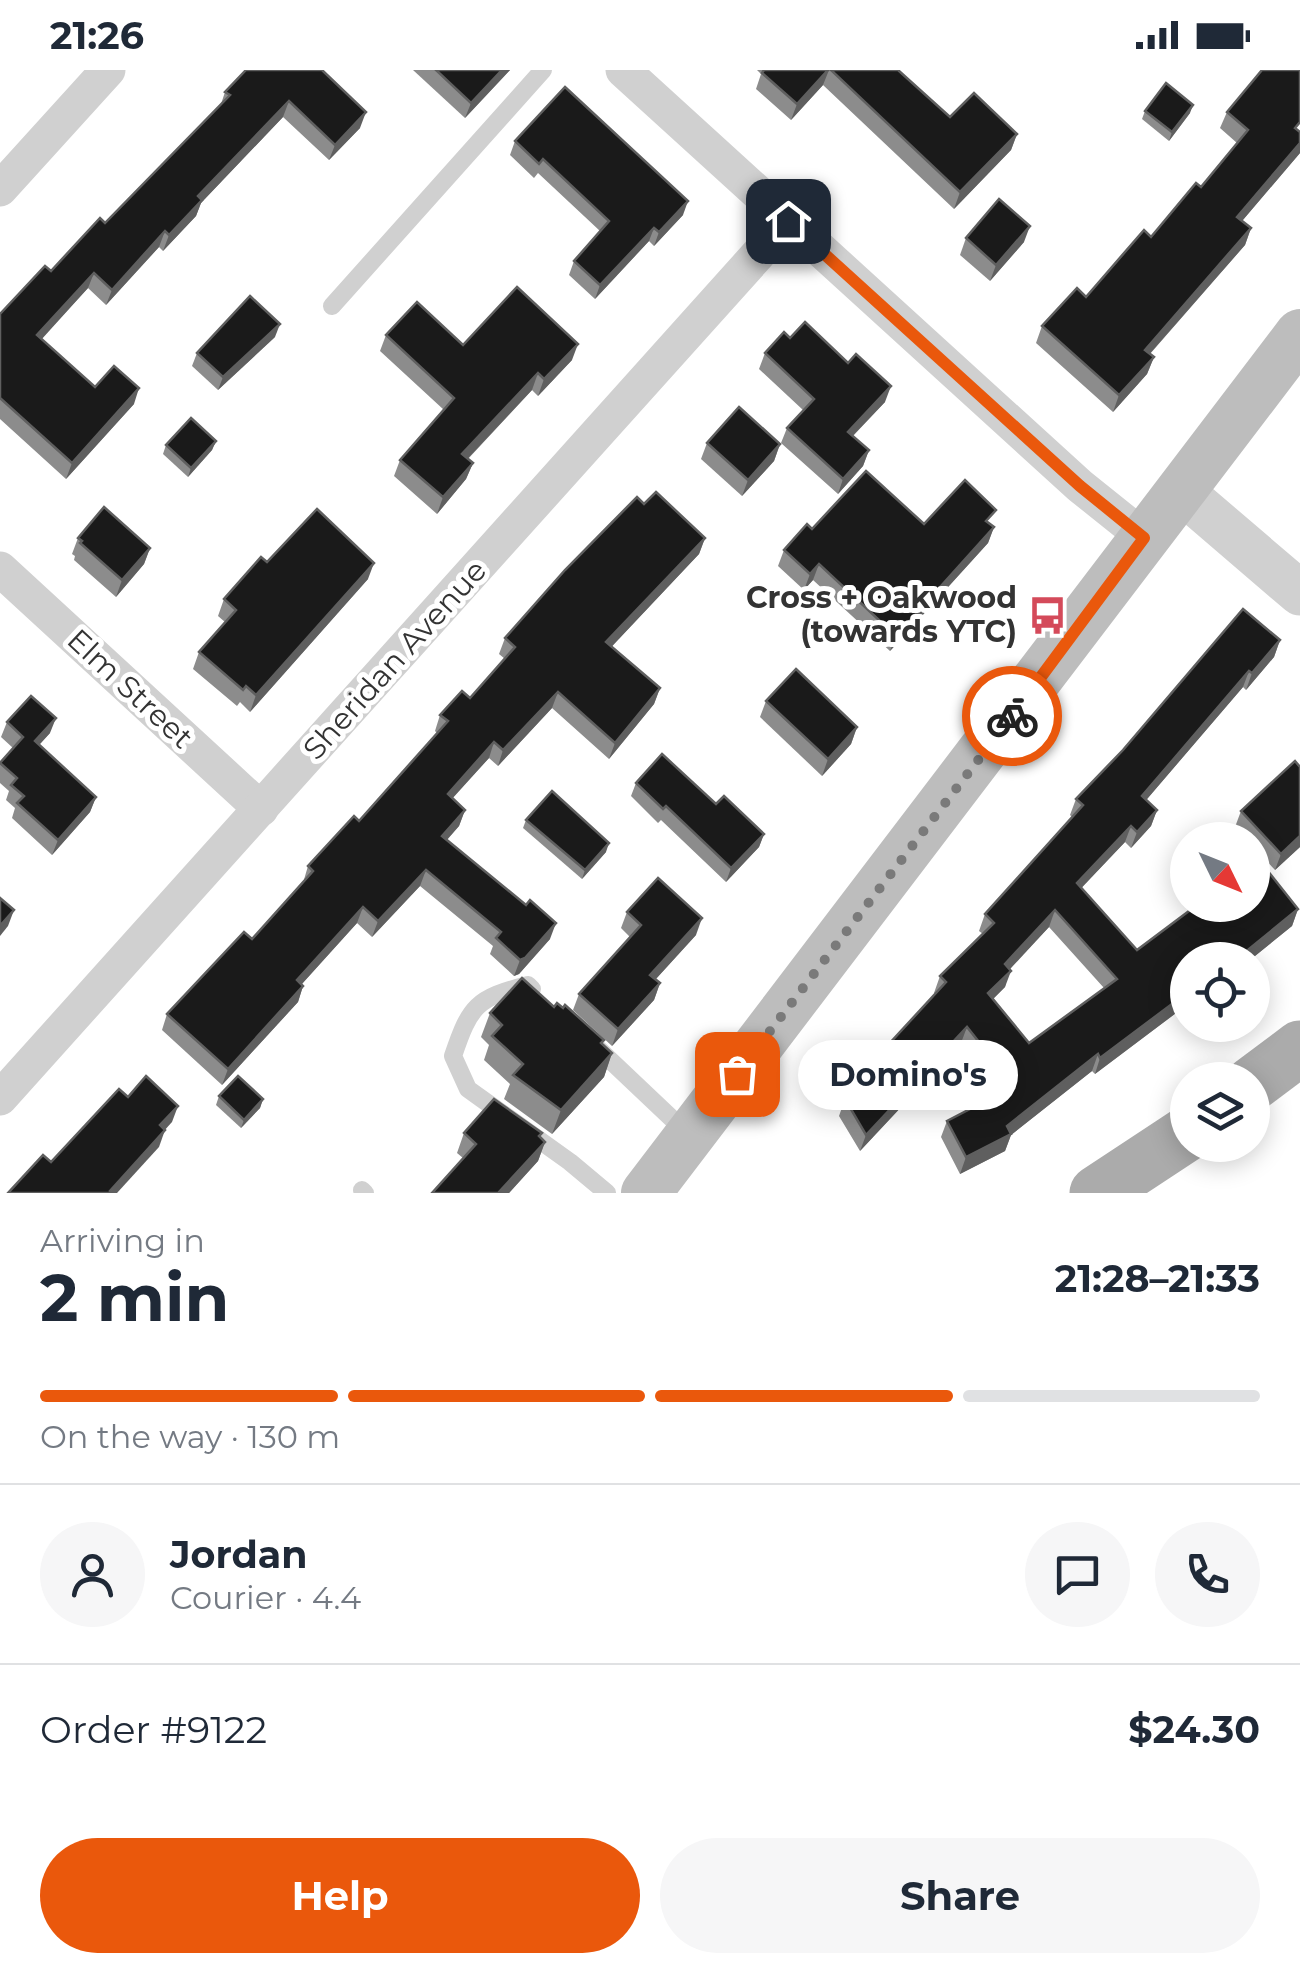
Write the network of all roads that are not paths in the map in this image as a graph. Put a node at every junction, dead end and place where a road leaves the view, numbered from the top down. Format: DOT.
graph roads {
  1 [pos="108,70"];
  2 [pos="543,70"];
  3 [pos="623,70"];
  4 [pos="0,190"];
  5 [pos="788,221"];
  6 [pos="332,306"];
  7 [pos="1300,334"];
  8 [pos="1180,492"];
  9 [pos="1144,538"];
  10 [pos="0,570"];
  11 [pos="1300,593"];
  12 [pos="261,808"];
  13 [pos="542,997"];
  14 [pos="581,1032"];
  15 [pos="1300,1048"];
  16 [pos="1270,1070"];
  17 [pos="0,1098"];
  18 [pos="690,1136"];
  19 [pos="1170,1145"];
  20 [pos="608,1193"];
  21 [pos="646,1193"];
  22 [pos="1096,1193"];
  1 -- 4 [label="street"];
  2 -- 6 [label="lane"];
  3 -- 5 [label="street"];
  5 -- 9 [label="street"];
  5 -- 12 [label="street, Sheridan Avenue"];
  7 -- 8 [label="main road"];
  8 -- 9 [label="main road"];
  8 -- 11 [label="street"];
  9 -- 18 [label="main road"];
  10 -- 12 [label="street, Elm Street"];
  12 -- 17 [label="street, Sheridan Avenue"];
  13 -- 20 [label="lane"];
  14 -- 18 [label="lane"];
  15 -- 16 [label="main road"];
  18 -- 21 [label="main road"];
  19 -- 22 [label="main road"];
}
